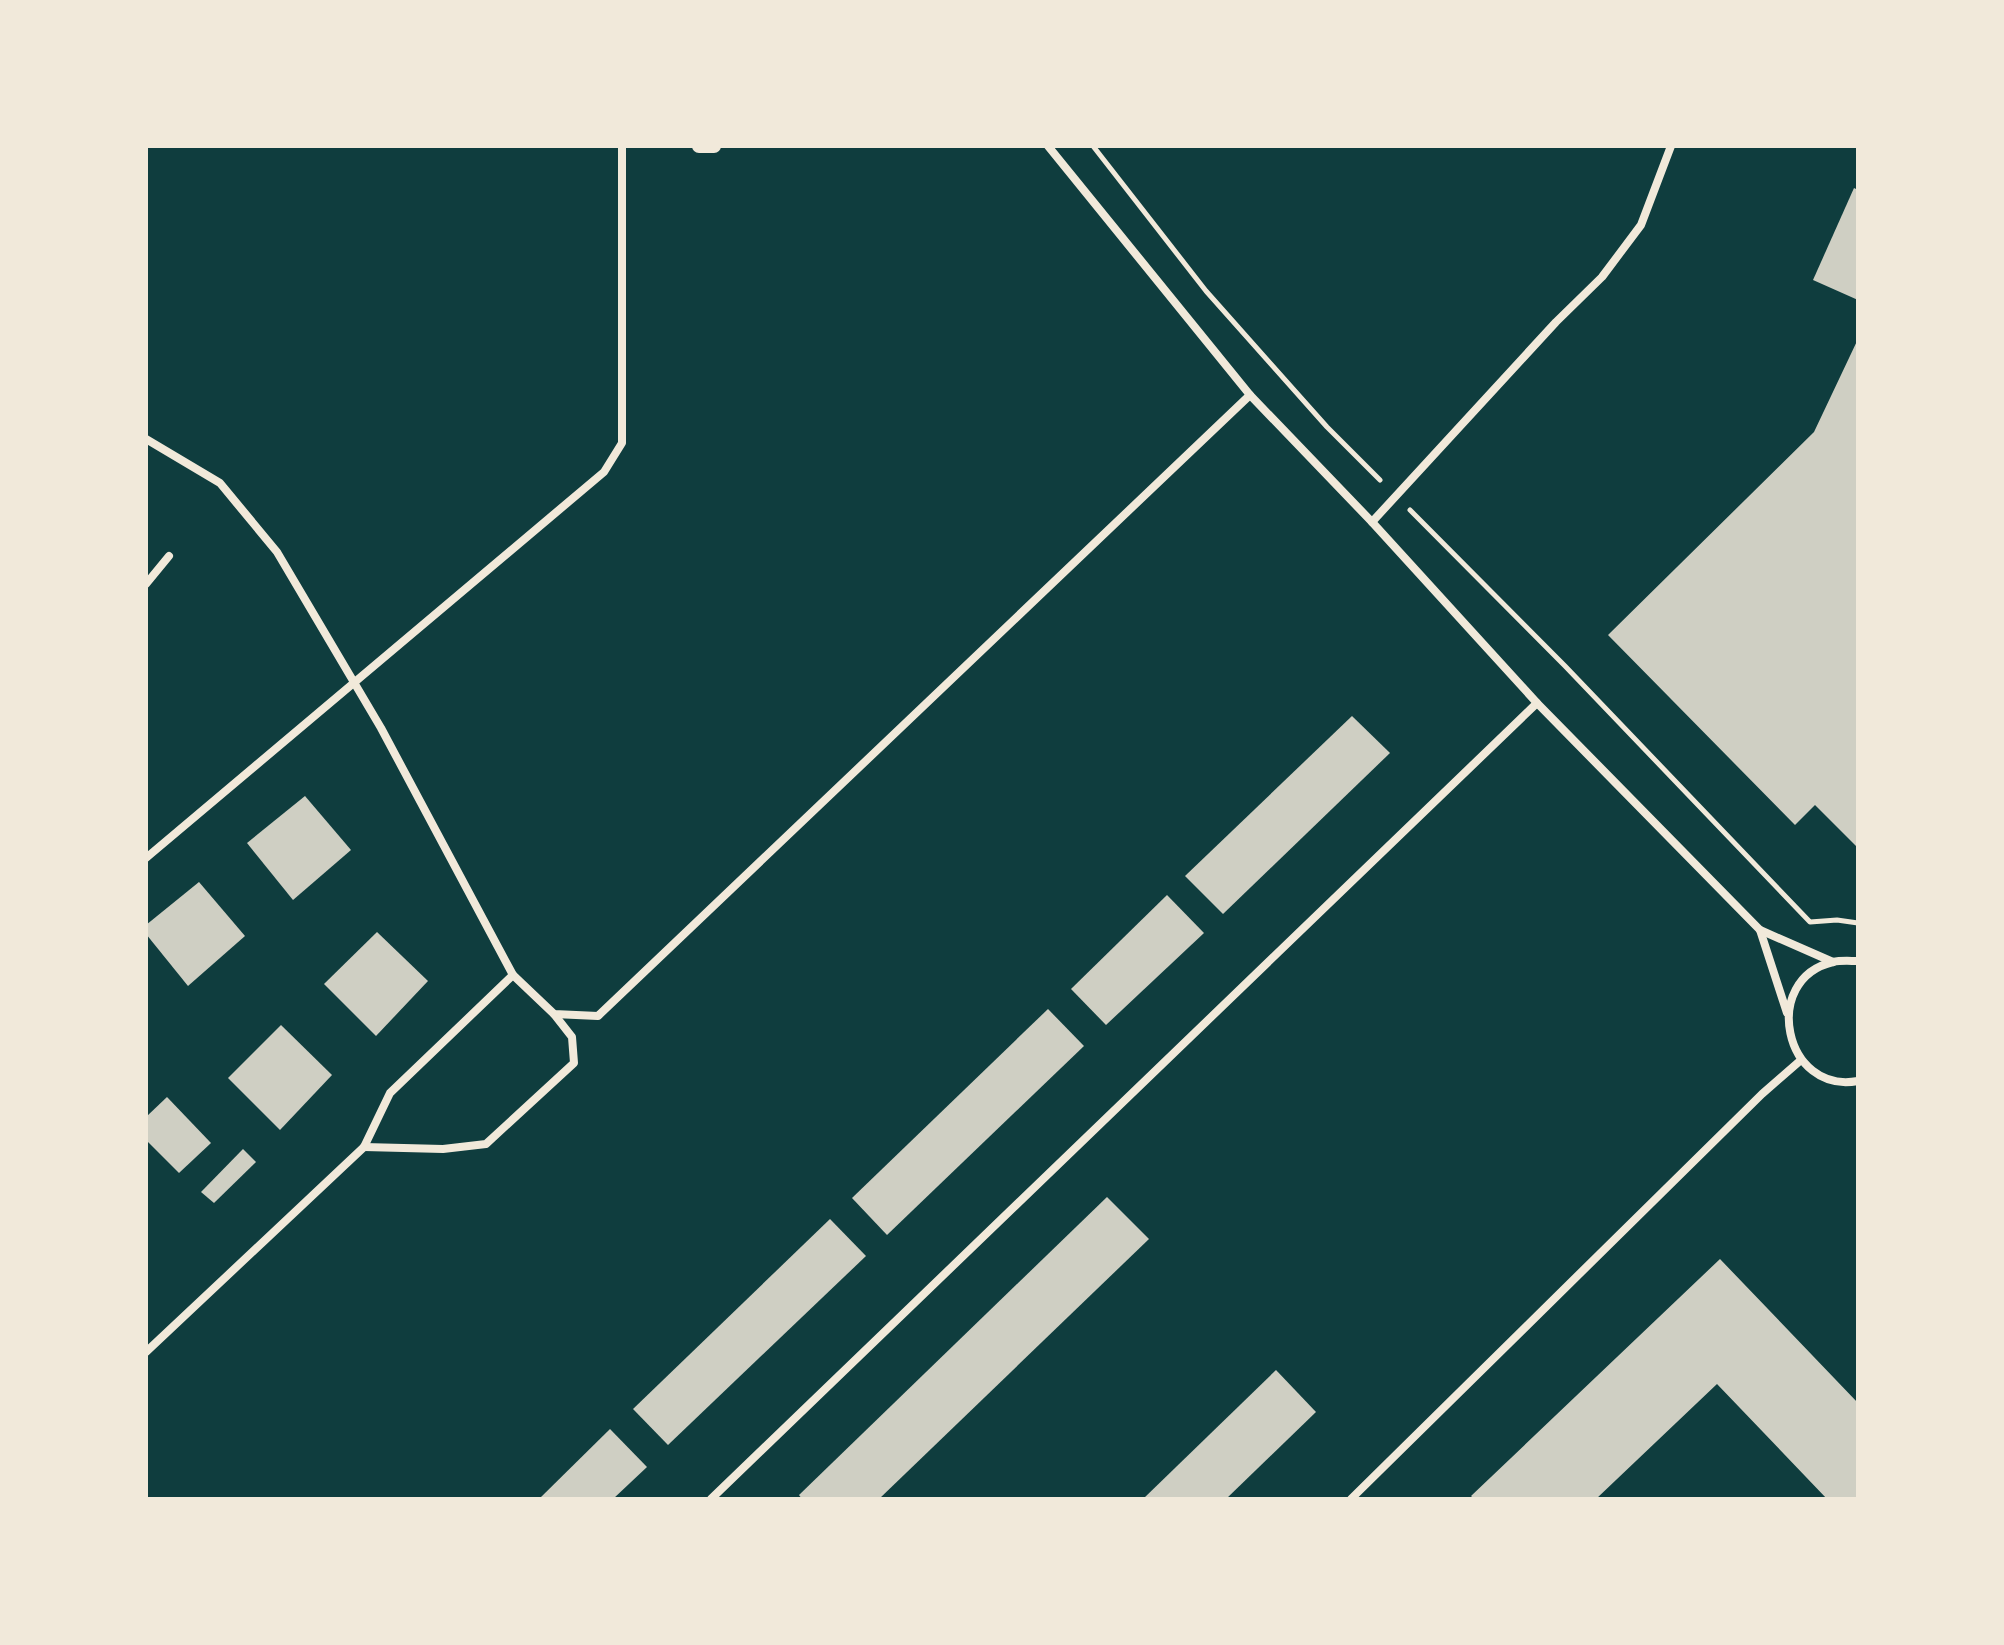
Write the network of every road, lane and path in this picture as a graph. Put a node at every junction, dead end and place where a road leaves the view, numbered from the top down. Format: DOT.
graph roads {
  1 [pos="622,146"];
  2 [pos="699,146"];
  3 [pos="714,146"];
  4 [pos="1048,146"];
  5 [pos="1093,146"];
  6 [pos="1671,146"];
  7 [pos="1250,395"];
  8 [pos="146,439"];
  9 [pos="1396,496"];
  10 [pos="1372,522"];
  11 [pos="169,556"];
  12 [pos="146,584"];
  13 [pos="354,685"];
  14 [pos="1537,703"];
  15 [pos="146,858"];
  16 [pos="1858,923"];
  17 [pos="1760,930"];
  18 [pos="1858,961"];
  19 [pos="1833,962"];
  20 [pos="513,975"];
  21 [pos="554,1014"];
  22 [pos="1788,1014"];
  23 [pos="1801,1060"];
  24 [pos="1858,1081"];
  25 [pos="364,1147"];
  26 [pos="146,1352"];
  27 [pos="722,1495"];
  28 [pos="711,1499"];
  29 [pos="1351,1499"];
  1 -- 13 [label="street"];
  2 -- 3 [label="street"];
  4 -- 7 [label="street"];
  5 -- 9 [label="path"];
  6 -- 9 [label="street"];
  7 -- 10 [label="street"];
  7 -- 21 [label="street"];
  8 -- 13 [label="street"];
  9 -- 10 [label="street"];
  9 -- 16 [label="path"];
  10 -- 14 [label="street"];
  11 -- 12 [label="street"];
  13 -- 15 [label="street"];
  13 -- 20 [label="street"];
  14 -- 17 [label="street"];
  14 -- 27 [label="street"];
  17 -- 19 [label="street"];
  17 -- 22 [label="street"];
  18 -- 19 [label="street"];
  19 -- 22 [label="street"];
  20 -- 21 [label="street"];
  20 -- 25 [label="street"];
  21 -- 25 [label="street"];
  22 -- 23 [label="street"];
  23 -- 24 [label="street"];
  23 -- 29 [label="street"];
  25 -- 26 [label="street"];
  27 -- 28 [label="street"];
}
